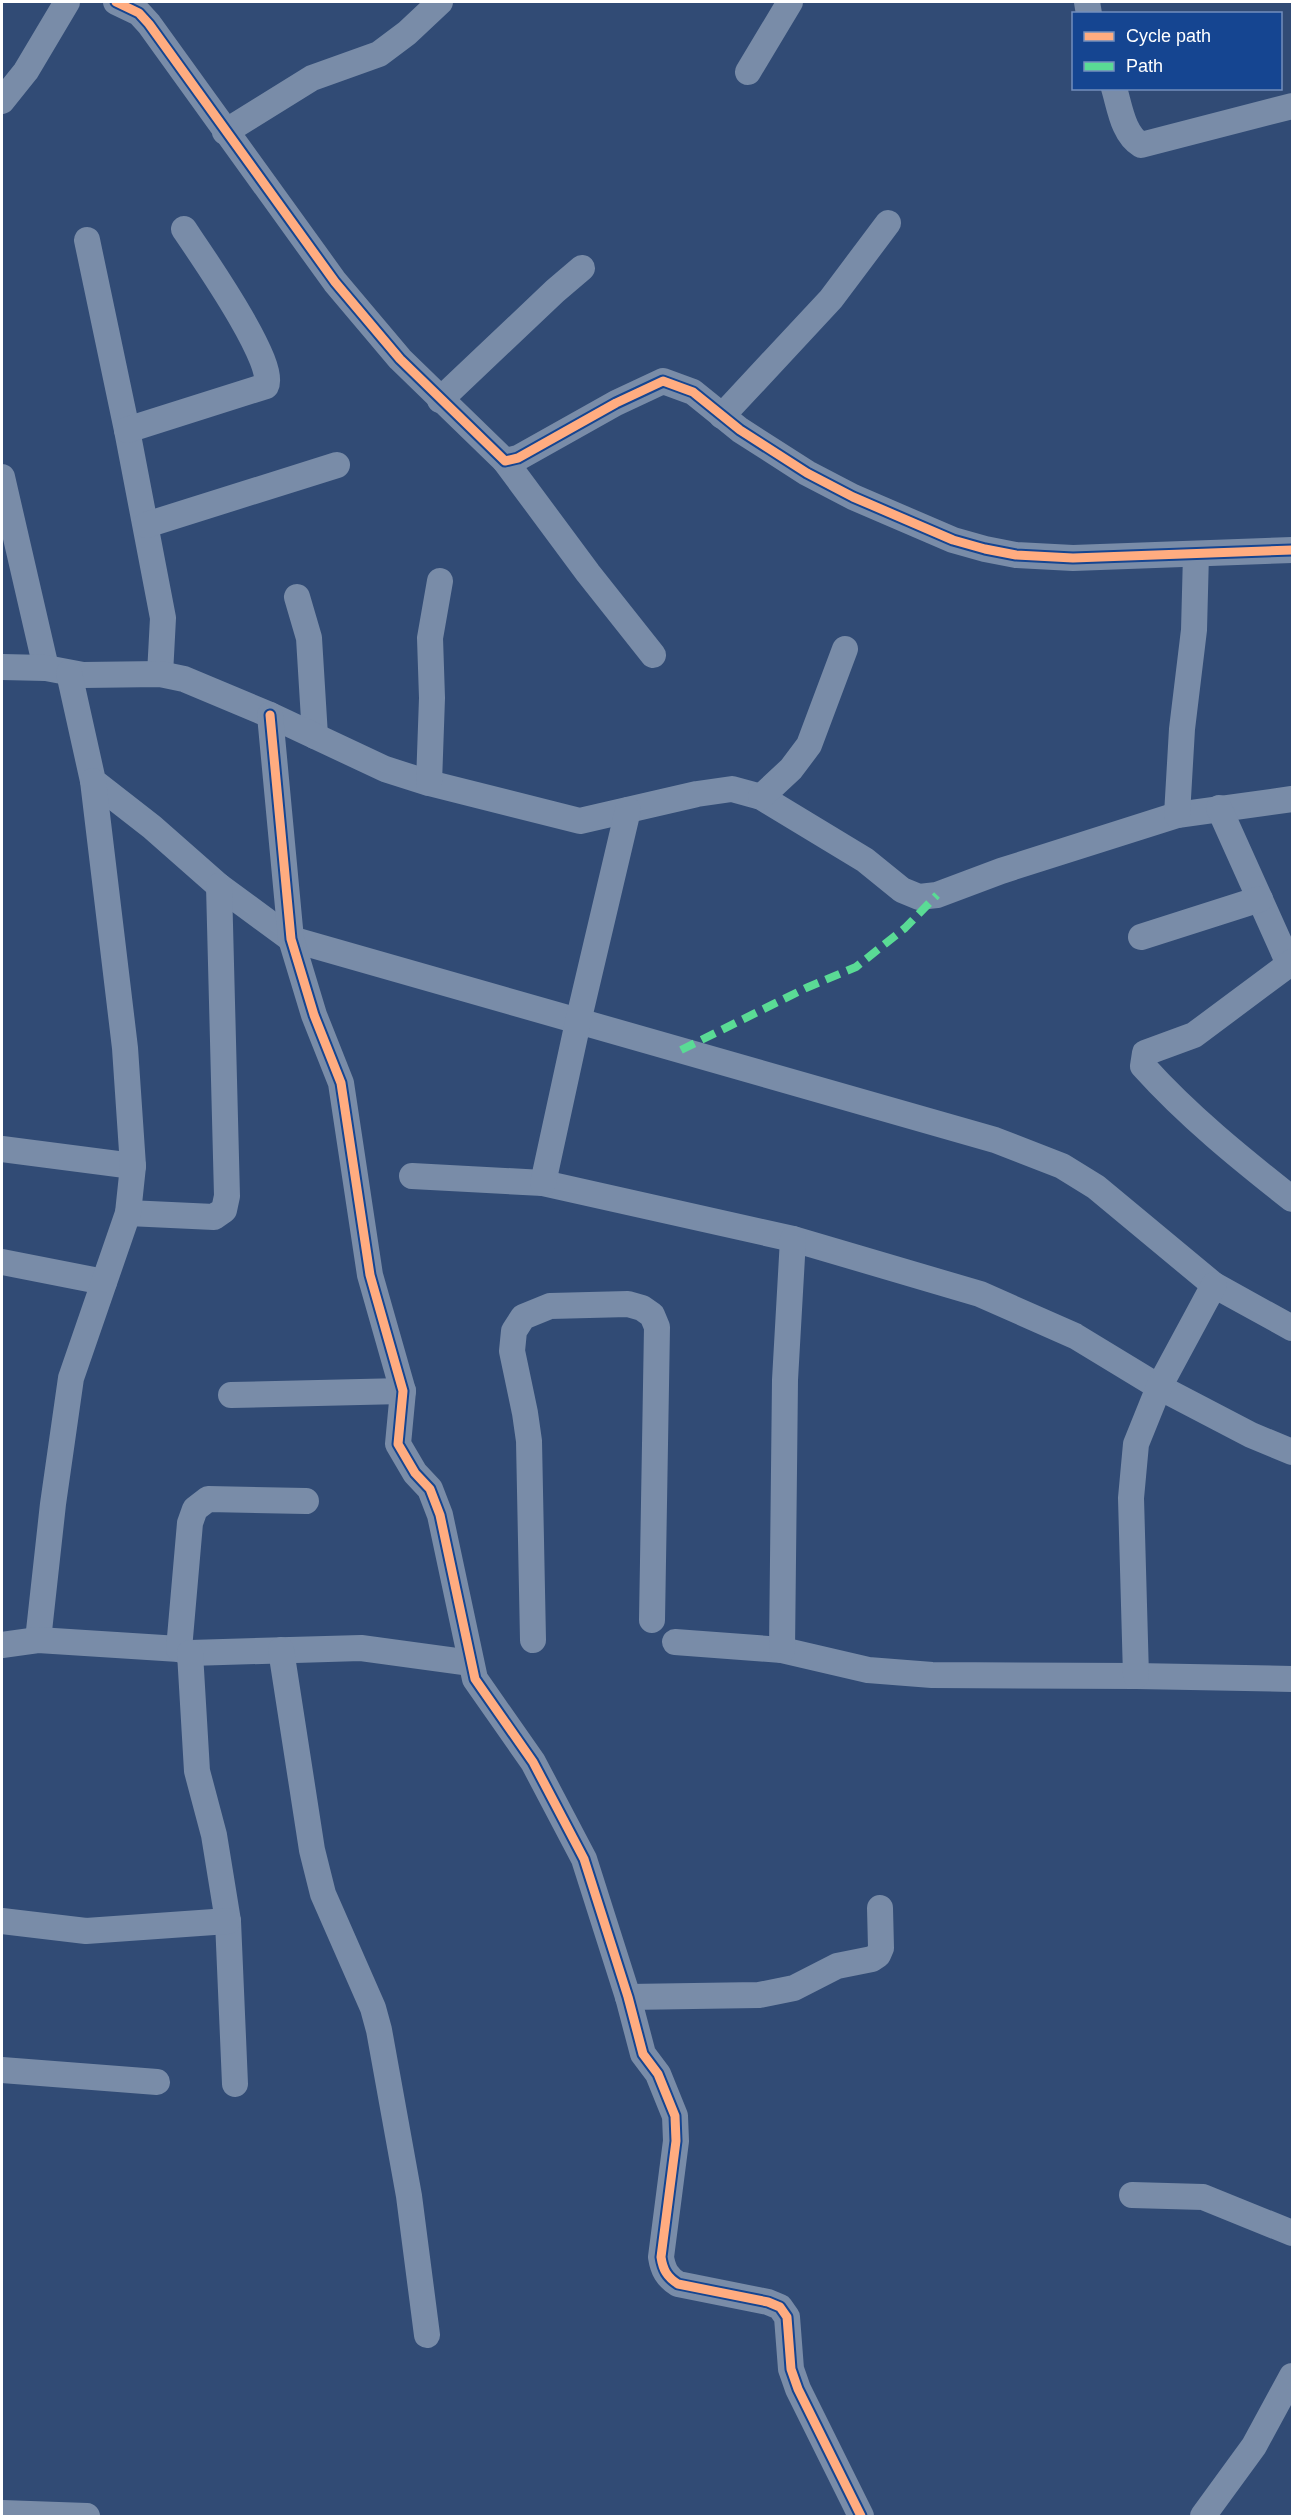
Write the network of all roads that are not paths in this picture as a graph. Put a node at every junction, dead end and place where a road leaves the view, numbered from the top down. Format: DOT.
graph roads {
  1 [pos="67,2"];
  2 [pos="116,2"];
  3 [pos="440,2"];
  4 [pos="790,2"];
  5 [pos="748,72"];
  6 [pos="1115,90"];
  7 [pos="2,101"];
  8 [pos="1293,106"];
  9 [pos="225,132"];
  10 [pos="888,223"];
  11 [pos="184,229"];
  12 [pos="87,240"];
  13 [pos="582,268"];
  14 [pos="440,400"];
  15 [pos="722,416"];
  16 [pos="127,430"];
  17 [pos="505,461"];
  18 [pos="337,465"];
  19 [pos="3,492"];
  20 [pos="146,525"];
  21 [pos="1293,550"];
  22 [pos="1196,554"];
  23 [pos="440,581"];
  24 [pos="297,597"];
  25 [pos="844,649"];
  26 [pos="653,655"];
  27 [pos="2,667"];
  28 [pos="58,670"];
  29 [pos="160,674"];
  30 [pos="270,715"];
  31 [pos="315,736"];
  32 [pos="93,782"];
  33 [pos="429,783"];
  34 [pos="760,797"];
  35 [pos="1293,799"];
  36 [pos="1219,808"];
  37 [pos="627,810"];
  38 [pos="1177,815"];
  39 [pos="219,886"];
  40 [pos="1260,899"];
  41 [pos="1141,937"];
  42 [pos="291,939"];
  43 [pos="1291,963"];
  44 [pos="578,1022"];
  45 [pos="2,1149"];
  46 [pos="133,1166"];
  47 [pos="412,1176"];
  48 [pos="543,1183"];
  49 [pos="1293,1199"];
  50 [pos="128,1213"];
  51 [pos="793,1239"];
  52 [pos="2,1262"];
  53 [pos="104,1282"];
  54 [pos="1214,1285"];
  55 [pos="1293,1328"];
  56 [pos="1159,1387"];
  57 [pos="403,1391"];
  58 [pos="231,1395"];
  59 [pos="1293,1452"];
  60 [pos="306,1501"];
  61 [pos="652,1620"];
  62 [pos="38,1640"];
  63 [pos="533,1640"];
  64 [pos="675,1642"];
  65 [pos="2,1645"];
  66 [pos="281,1650"];
  67 [pos="782,1650"];
  68 [pos="184,1651"];
  69 [pos="471,1663"];
  70 [pos="1136,1676"];
  71 [pos="1293,1679"];
  72 [pos="880,1908"];
  73 [pos="228,1921"];
  74 [pos="2,1922"];
  75 [pos="628,1997"];
  76 [pos="2,2070"];
  77 [pos="158,2082"];
  78 [pos="235,2084"];
  79 [pos="1132,2195"];
  80 [pos="1293,2233"];
  81 [pos="427,2335"];
  82 [pos="1293,2376"];
  83 [pos="2,2513"];
  84 [pos="87,2517"];
  85 [pos="861,2517"];
  86 [pos="1203,2517"];
  1 -- 7 [label="street"];
  2 -- 9 [label="street"];
  3 -- 9 [label="street"];
  4 -- 5 [label="street"];
  6 -- 8 [label="street"];
  9 -- 14 [label="street"];
  10 -- 15 [label="street"];
  11 -- 16 [label="street"];
  12 -- 16 [label="street"];
  13 -- 14 [label="street"];
  14 -- 17 [label="street"];
  15 -- 17 [label="street"];
  15 -- 22 [label="street"];
  16 -- 20 [label="street"];
  17 -- 26 [label="street"];
  18 -- 20 [label="street"];
  19 -- 28 [label="street"];
  20 -- 29 [label="street"];
  21 -- 22 [label="street"];
  22 -- 38 [label="street"];
  23 -- 33 [label="street"];
  24 -- 31 [label="street"];
  25 -- 34 [label="street"];
  27 -- 28 [label="street"];
  28 -- 29 [label="street"];
  28 -- 32 [label="street"];
  29 -- 30 [label="street"];
  30 -- 31 [label="street"];
  30 -- 42 [label="street"];
  31 -- 33 [label="street"];
  32 -- 39 [label="street"];
  32 -- 46 [label="street"];
  33 -- 37 [label="street"];
  34 -- 37 [label="street"];
  34 -- 38 [label="street"];
  35 -- 36 [label="street"];
  36 -- 38 [label="street"];
  36 -- 40 [label="street"];
  37 -- 44 [label="street"];
  39 -- 42 [label="street"];
  39 -- 50 [label="street"];
  40 -- 41 [label="street"];
  40 -- 43 [label="street"];
  42 -- 44 [label="street"];
  42 -- 57 [label="street"];
  43 -- 49 [label="street"];
  44 -- 48 [label="street"];
  44 -- 54 [label="street"];
  45 -- 46 [label="street"];
  46 -- 50 [label="street"];
  47 -- 48 [label="street"];
  48 -- 51 [label="street"];
  50 -- 53 [label="street"];
  51 -- 56 [label="street"];
  51 -- 67 [label="street"];
  52 -- 53 [label="street"];
  53 -- 62 [label="street"];
  54 -- 55 [label="street"];
  54 -- 56 [label="street"];
  56 -- 59 [label="street"];
  56 -- 70 [label="street"];
  57 -- 58 [label="street"];
  57 -- 69 [label="street"];
  60 -- 68 [label="street"];
  61 -- 63 [label="street"];
  62 -- 65 [label="street"];
  62 -- 68 [label="street"];
  64 -- 67 [label="street"];
  66 -- 68 [label="street"];
  66 -- 69 [label="street"];
  66 -- 81 [label="street"];
  67 -- 70 [label="street"];
  68 -- 73 [label="street"];
  69 -- 75 [label="street"];
  70 -- 71 [label="street"];
  72 -- 75 [label="street"];
  73 -- 74 [label="street"];
  73 -- 78 [label="street"];
  75 -- 85 [label="street"];
  76 -- 77 [label="street"];
  79 -- 80 [label="street"];
  82 -- 86 [label="street"];
  83 -- 84 [label="street"];
}
